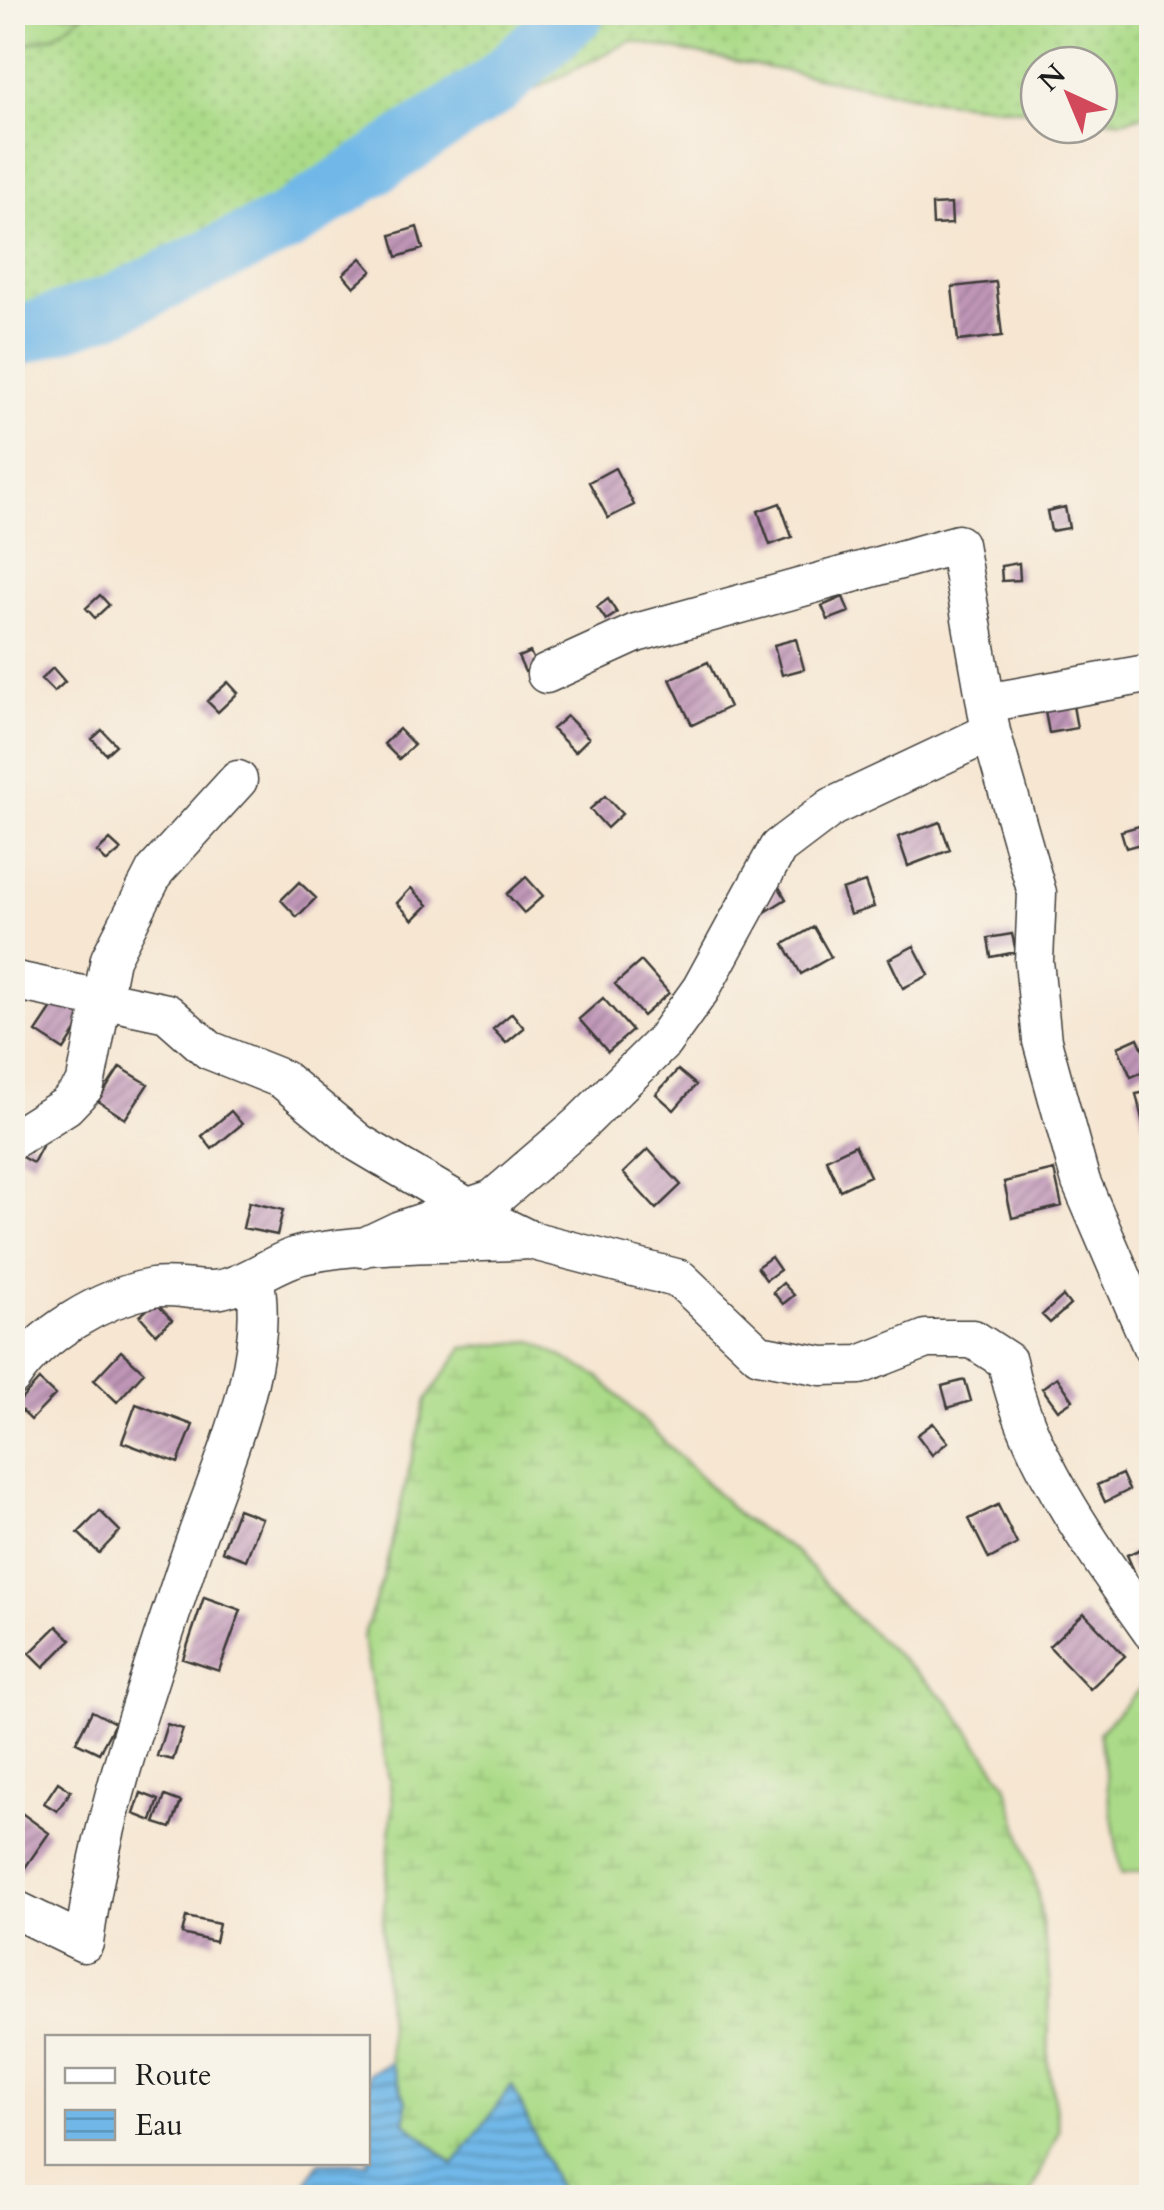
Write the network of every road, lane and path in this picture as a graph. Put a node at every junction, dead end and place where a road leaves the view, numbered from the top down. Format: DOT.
graph roads {
  1 [pos="1152,673"];
  2 [pos="546,674"];
  3 [pos="989,718"];
  4 [pos="238,780"];
  5 [pos="12,980"];
  6 [pos="105,998"];
  7 [pos="12,1140"];
  8 [pos="466,1207"];
  9 [pos="530,1240"];
  10 [pos="362,1248"];
  11 [pos="254,1277"];
  12 [pos="1152,1347"];
  13 [pos="12,1376"];
  14 [pos="1152,1632"];
  15 [pos="12,1908"];
  1 -- 3 [label="street"];
  2 -- 3 [label="street"];
  3 -- 8 [label="street"];
  3 -- 12 [label="street"];
  4 -- 6 [label="street"];
  5 -- 6 [label="street"];
  6 -- 7 [label="street"];
  6 -- 8 [label="street"];
  8 -- 9 [label="street"];
  8 -- 10 [label="street"];
  9 -- 10 [label="street"];
  9 -- 14 [label="street"];
  10 -- 11 [label="street"];
  11 -- 13 [label="street"];
  11 -- 15 [label="street"];
}
